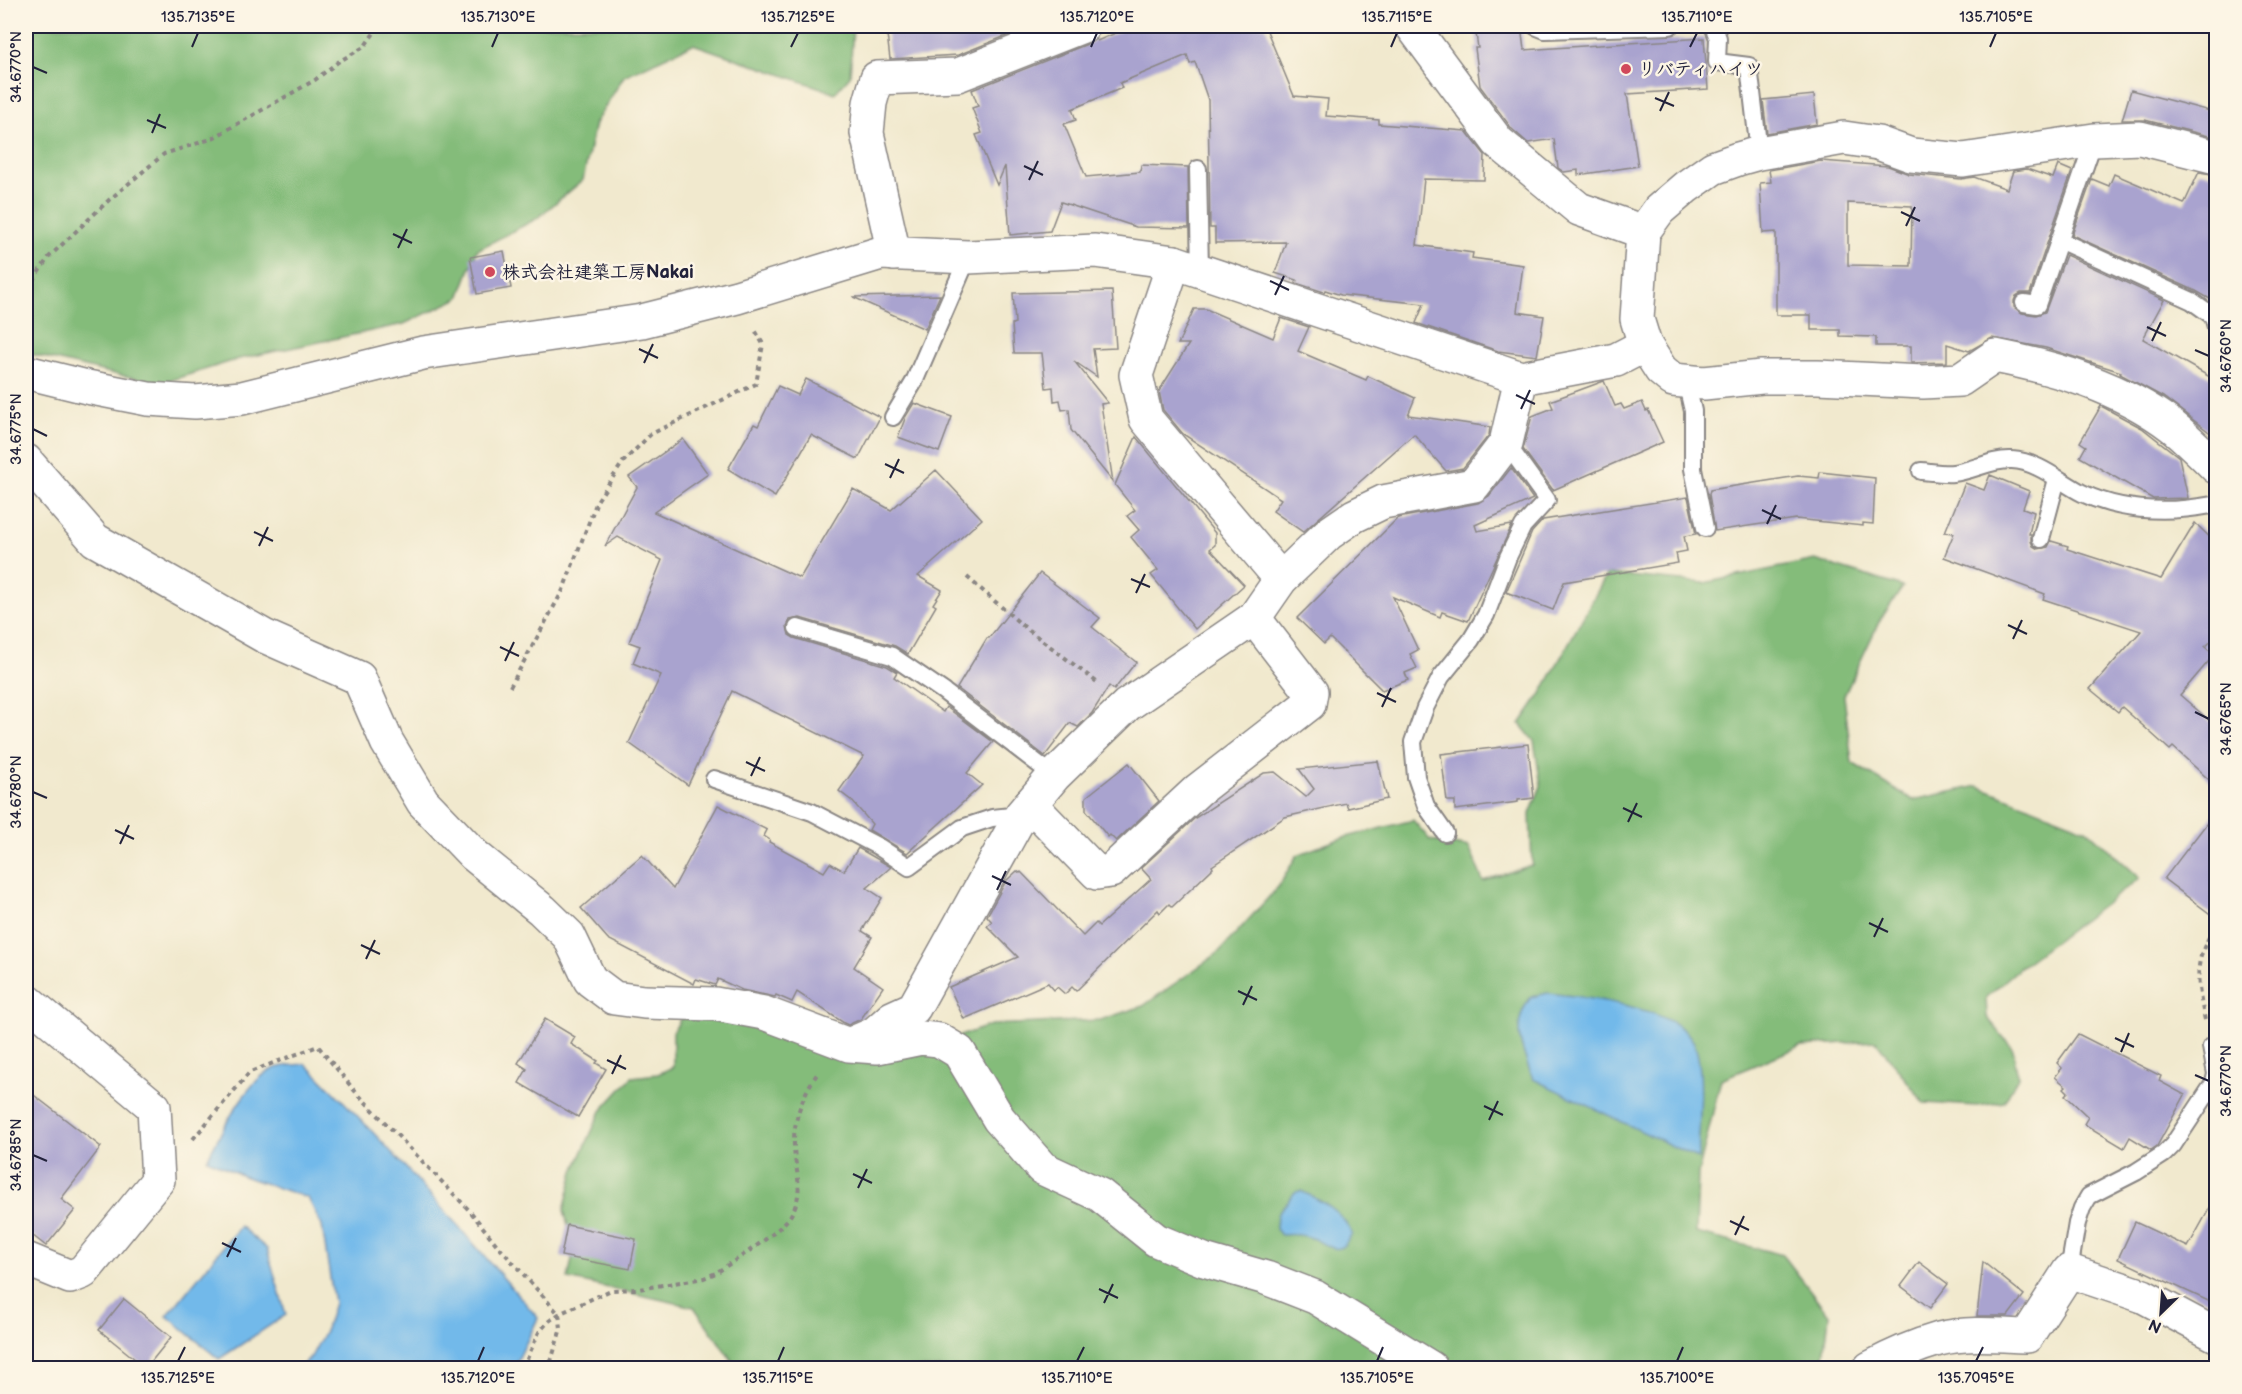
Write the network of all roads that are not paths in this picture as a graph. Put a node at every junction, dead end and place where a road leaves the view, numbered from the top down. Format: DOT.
graph roads {
  1 [pos="1412,26"];
  2 [pos="1535,26"];
  3 [pos="1670,26"];
  4 [pos="1713,26"];
  5 [pos="1065,29"];
  6 [pos="2094,140"];
  7 [pos="1759,153"];
  8 [pos="2217,157"];
  9 [pos="1198,169"];
  10 [pos="1642,232"];
  11 [pos="2059,240"];
  12 [pos="894,254"];
  13 [pos="968,257"];
  14 [pos="1187,266"];
  15 [pos="2024,303"];
  16 [pos="2217,327"];
  17 [pos="1645,345"];
  18 [pos="26,372"];
  19 [pos="1521,378"];
  20 [pos="1686,381"];
  21 [pos="893,417"];
  22 [pos="1506,443"];
  23 [pos="26,460"];
  24 [pos="2216,466"];
  25 [pos="1921,471"];
  26 [pos="2057,479"];
  27 [pos="2217,507"];
  28 [pos="1705,528"];
  29 [pos="2041,539"];
  30 [pos="1281,579"];
  31 [pos="1254,618"];
  32 [pos="796,628"];
  33 [pos="1053,776"];
  34 [pos="714,779"];
  35 [pos="1026,809"];
  36 [pos="1445,833"];
  37 [pos="26,1000"];
  38 [pos="849,1045"];
  39 [pos="2211,1047"];
  40 [pos="26,1259"];
  41 [pos="2069,1271"];
  42 [pos="2217,1335"];
  43 [pos="1431,1368"];
  44 [pos="1870,1368"];
  1 -- 10 [label="street"];
  2 -- 3 [label="lane"];
  4 -- 7 [label="lane"];
  5 -- 12 [label="street"];
  6 -- 7 [label="street"];
  6 -- 8 [label="street"];
  6 -- 11 [label="lane"];
  7 -- 10 [label="street"];
  9 -- 14 [label="lane"];
  10 -- 17 [label="street"];
  11 -- 15 [label="lane"];
  11 -- 16 [label="lane"];
  12 -- 13 [label="street"];
  12 -- 18 [label="street"];
  13 -- 14 [label="street"];
  13 -- 21 [label="lane"];
  14 -- 19 [label="street"];
  14 -- 30 [label="street"];
  17 -- 19 [label="street"];
  17 -- 20 [label="street"];
  19 -- 22 [label="street"];
  20 -- 24 [label="street"];
  20 -- 28 [label="lane"];
  22 -- 30 [label="street"];
  22 -- 36 [label="lane"];
  23 -- 38 [label="street"];
  25 -- 26 [label="lane"];
  26 -- 27 [label="lane"];
  26 -- 29 [label="lane"];
  30 -- 31 [label="street"];
  31 -- 33 [label="street"];
  31 -- 35 [label="street"];
  32 -- 33 [label="lane"];
  33 -- 35 [label="street"];
  34 -- 35 [label="lane"];
  35 -- 38 [label="street"];
  37 -- 40 [label="street"];
  38 -- 43 [label="street"];
  39 -- 41 [label="lane"];
  41 -- 42 [label="street"];
  41 -- 44 [label="street"];
}
